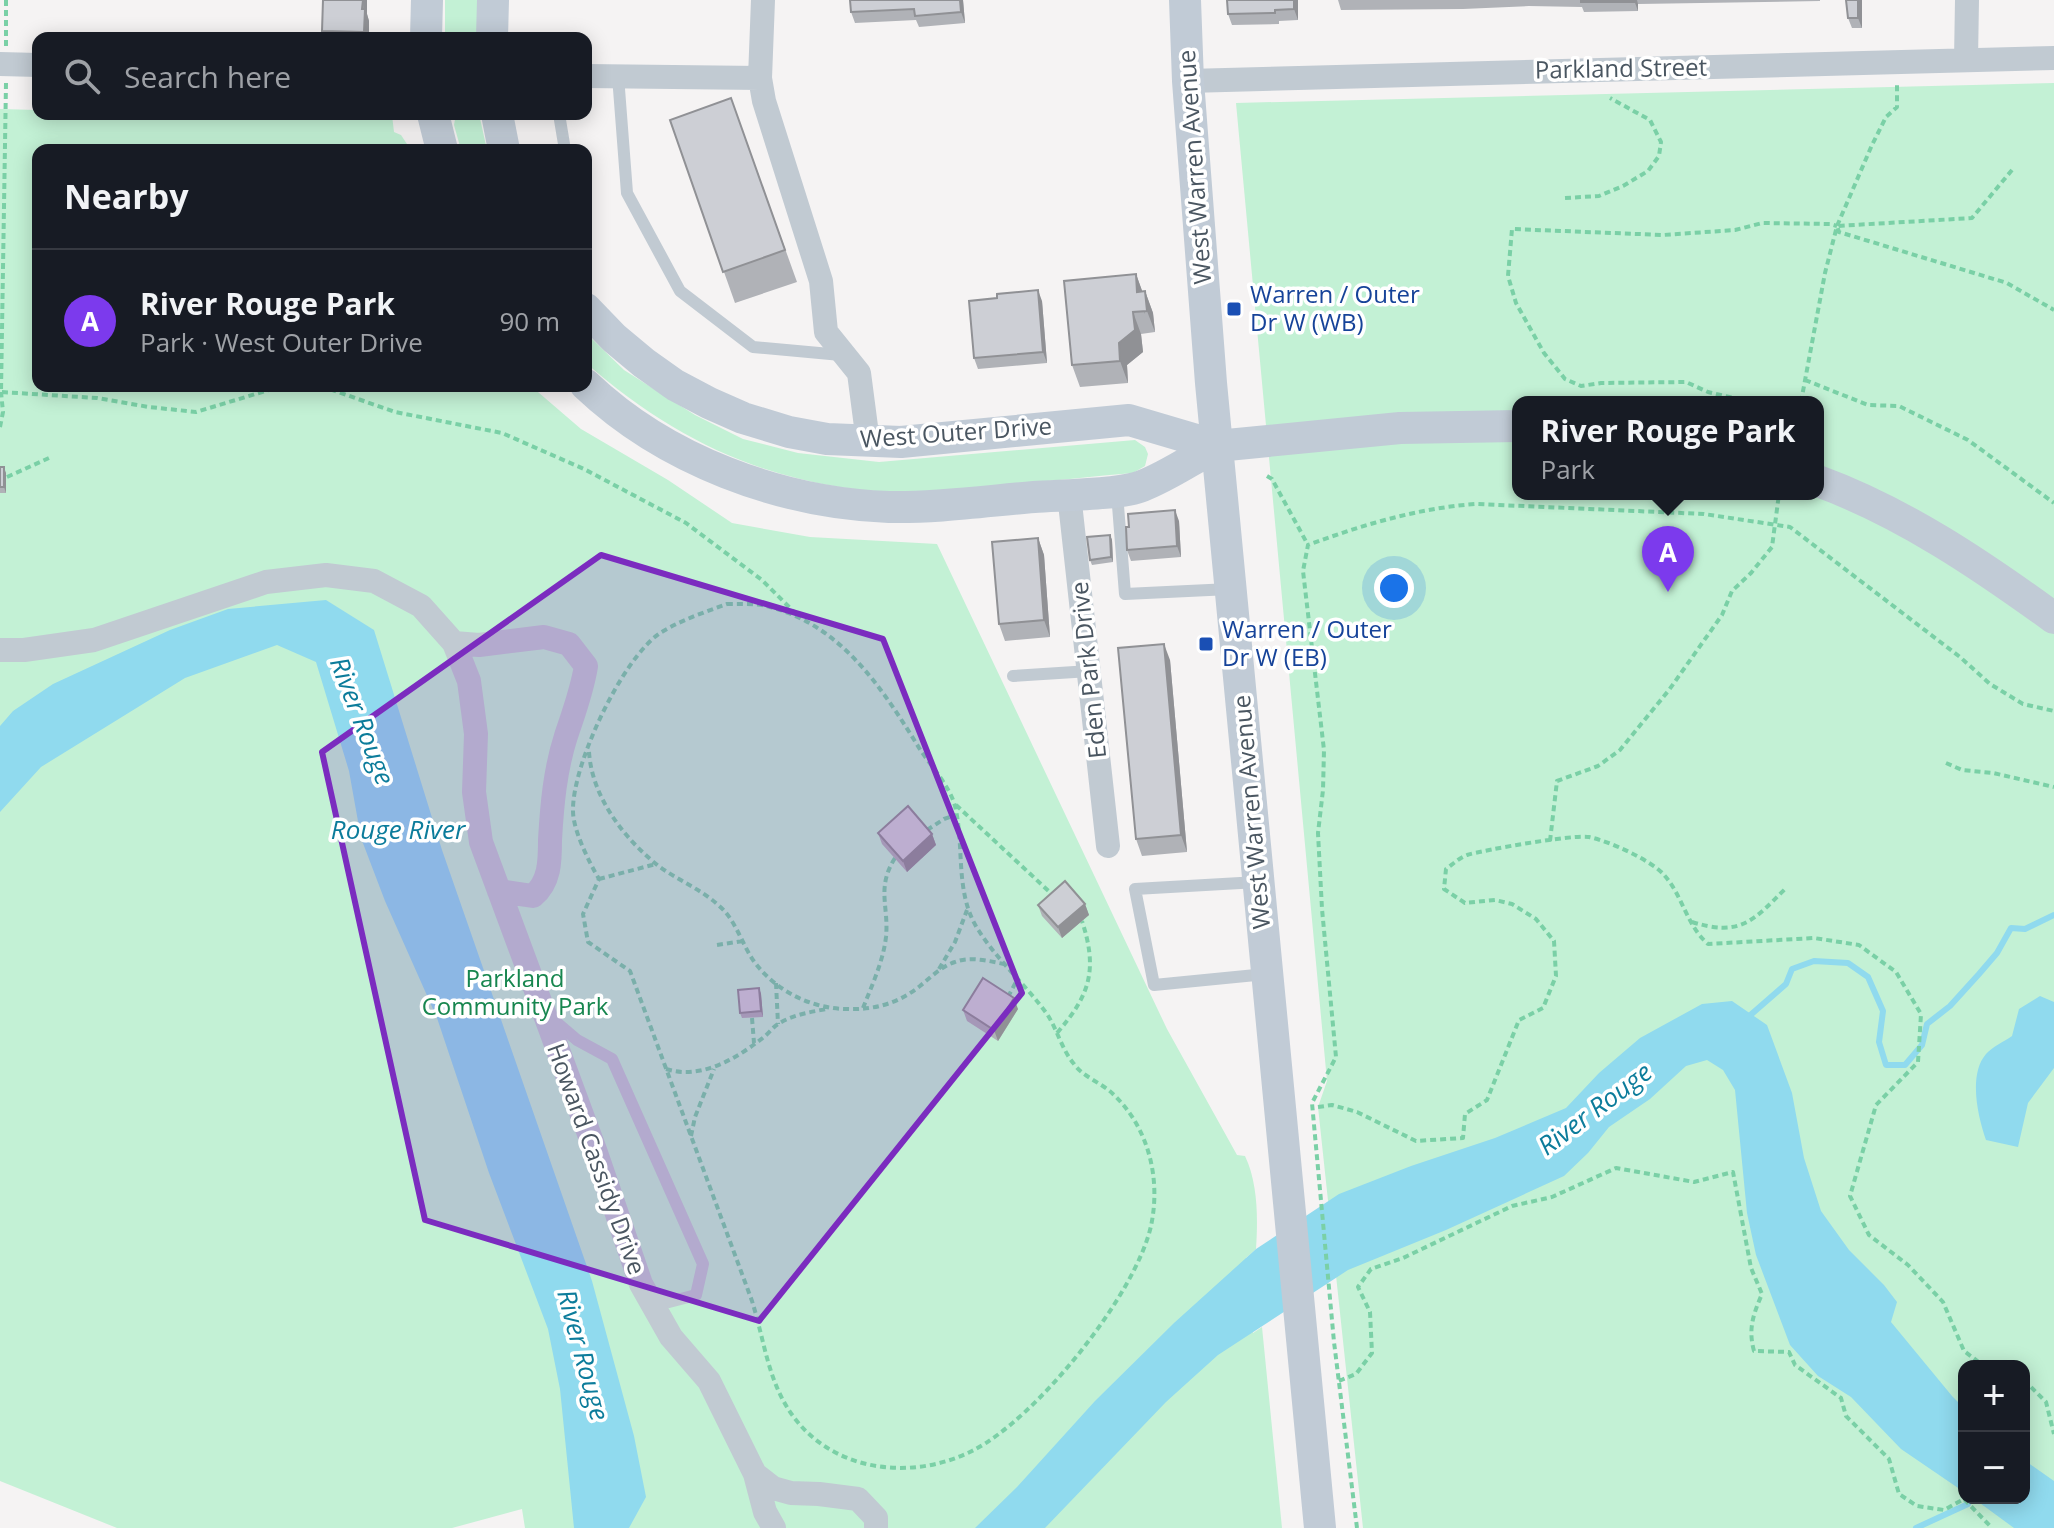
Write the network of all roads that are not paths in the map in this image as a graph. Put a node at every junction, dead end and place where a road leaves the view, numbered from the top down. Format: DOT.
graph roads {
  1 [pos="427,0"];
  2 [pos="493,0"];
  3 [pos="763,0"];
  4 [pos="1185,0"];
  5 [pos="1967,0"];
  6 [pos="426,32"];
  7 [pos="492,32"];
  8 [pos="2054,58"];
  9 [pos="1966,60"];
  10 [pos="4,65"];
  11 [pos="32,65"];
  12 [pos="592,76"];
  13 [pos="618,76"];
  14 [pos="760,78"];
  15 [pos="1188,81"];
  16 [pos="434,120"];
  17 [pos="498,120"];
  18 [pos="560,120"];
  19 [pos="440,144"];
  20 [pos="503,144"];
  21 [pos="564,144"];
  22 [pos="592,315"];
  23 [pos="845,356"];
  24 [pos="592,390"];
  25 [pos="1512,426"];
  26 [pos="1154,427"];
  27 [pos="868,442"];
  28 [pos="1217,446"];
  29 [pos="1156,479"];
  30 [pos="1824,484"];
  31 [pos="1117,490"];
  32 [pos="1069,494"];
  33 [pos="1230,589"];
  34 [pos="2054,618"];
  35 [pos="454,643"];
  36 [pos="0,650"];
  37 [pos="1090,671"];
  38 [pos="1013,676"];
  39 [pos="1108,846"];
  40 [pos="1258,882"];
  41 [pos="499,891"];
  42 [pos="1267,974"];
  43 [pos="544,1011"];
  44 [pos="577,1040"];
  45 [pos="561,1059"];
  46 [pos="641,1284"];
  47 [pos="755,1474"];
  48 [pos="774,1528"];
  49 [pos="876,1528"];
  50 [pos="1320,1528"];
  1 -- 6 [label="main road"];
  2 -- 7 [label="main road"];
  3 -- 14 [label="street"];
  4 -- 15 [label="main road, West Warren Avenue"];
  5 -- 9 [label="street"];
  8 -- 9 [label="street, Parkland Street"];
  9 -- 15 [label="street, Parkland Street"];
  10 -- 11 [label="street"];
  12 -- 13 [label="street"];
  13 -- 14 [label="street"];
  13 -- 23 [label="lane"];
  14 -- 23 [label="street"];
  15 -- 28 [label="main road, West Warren Avenue"];
  16 -- 19 [label="main road"];
  17 -- 20 [label="main road"];
  18 -- 21 [label="lane"];
  22 -- 27 [label="main road, West Outer Drive"];
  23 -- 27 [label="street"];
  24 -- 32 [label="main road, West Outer Drive"];
  25 -- 28 [label="main road, West Outer Drive"];
  26 -- 27 [label="main road, West Outer Drive"];
  26 -- 28 [label="main road, West Outer Drive"];
  26 -- 29 [label="main road"];
  28 -- 29 [label="main road, West Outer Drive"];
  28 -- 33 [label="main road, West Warren Avenue"];
  29 -- 31 [label="main road, West Outer Drive"];
  30 -- 34 [label="main road"];
  31 -- 32 [label="main road, West Outer Drive"];
  31 -- 33 [label="lane"];
  32 -- 37 [label="street, Eden Park Drive"];
  33 -- 40 [label="main road, West Warren Avenue"];
  35 -- 36 [label="street, Howard Cassidy Drive"];
  35 -- 41 [label="street, Howard Cassidy Drive"];
  35 -- 41 [label="street"];
  37 -- 38 [label="lane"];
  37 -- 39 [label="street, Eden Park Drive"];
  40 -- 42 [label="main road, West Warren Avenue"];
  40 -- 42 [label="lane"];
  41 -- 43 [label="street, Howard Cassidy Drive"];
  42 -- 50 [label="main road, West Warren Avenue"];
  43 -- 44 [label="lane"];
  43 -- 45 [label="street, Howard Cassidy Drive"];
  44 -- 45 [label="lane"];
  44 -- 46 [label="lane"];
  45 -- 46 [label="street, Howard Cassidy Drive"];
  46 -- 47 [label="street, Howard Cassidy Drive"];
  47 -- 48 [label="street, Howard Cassidy Drive"];
  47 -- 49 [label="street"];
}
